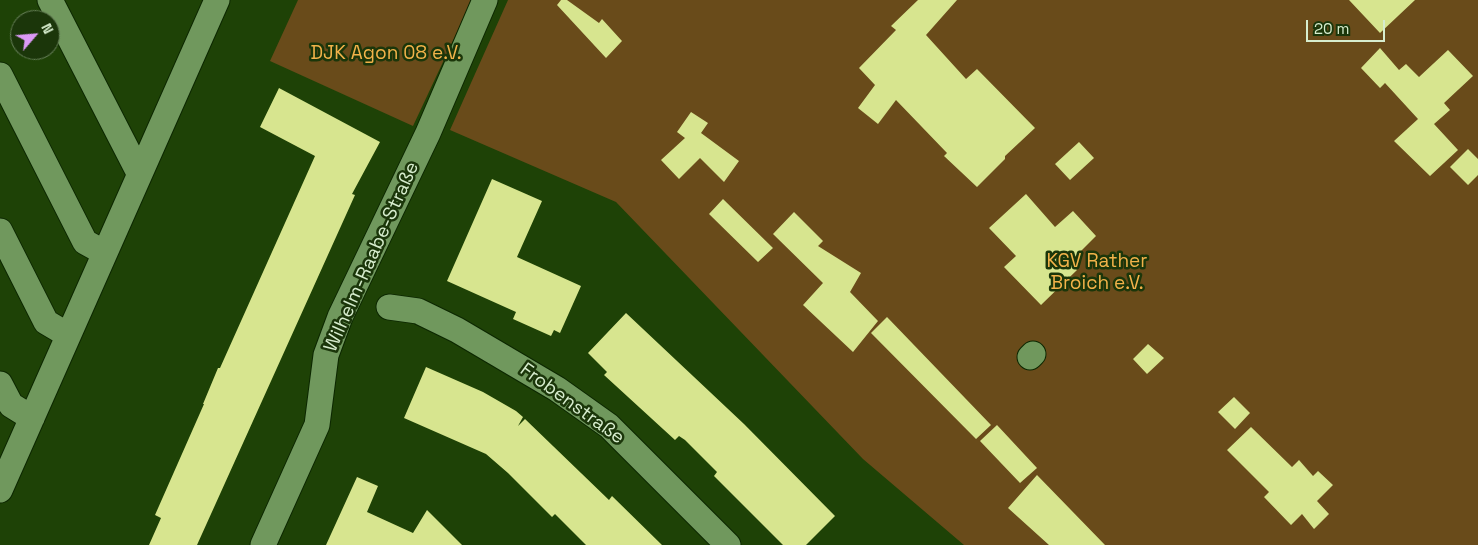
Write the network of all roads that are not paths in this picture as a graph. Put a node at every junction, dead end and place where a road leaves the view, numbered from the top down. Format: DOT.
graph roads {
  1 [pos="50,0"];
  2 [pos="217,0"];
  3 [pos="485,0"];
  4 [pos="0,75"];
  5 [pos="140,173"];
  6 [pos="0,231"];
  7 [pos="105,253"];
  8 [pos="389,307"];
  9 [pos="68,335"];
  10 [pos="0,384"];
  11 [pos="32,418"];
  12 [pos="0,490"];
  13 [pos="263,545"];
  14 [pos="728,545"];
  1 -- 5 [label="street"];
  2 -- 5 [label="street"];
  3 -- 13 [label="street, Wilhelm-Raabe-Straße"];
  4 -- 7 [label="street"];
  5 -- 7 [label="street"];
  6 -- 9 [label="street"];
  7 -- 9 [label="street"];
  8 -- 14 [label="street, Frobenstraße"];
  9 -- 11 [label="street"];
  10 -- 11 [label="street"];
  11 -- 12 [label="street"];
}
